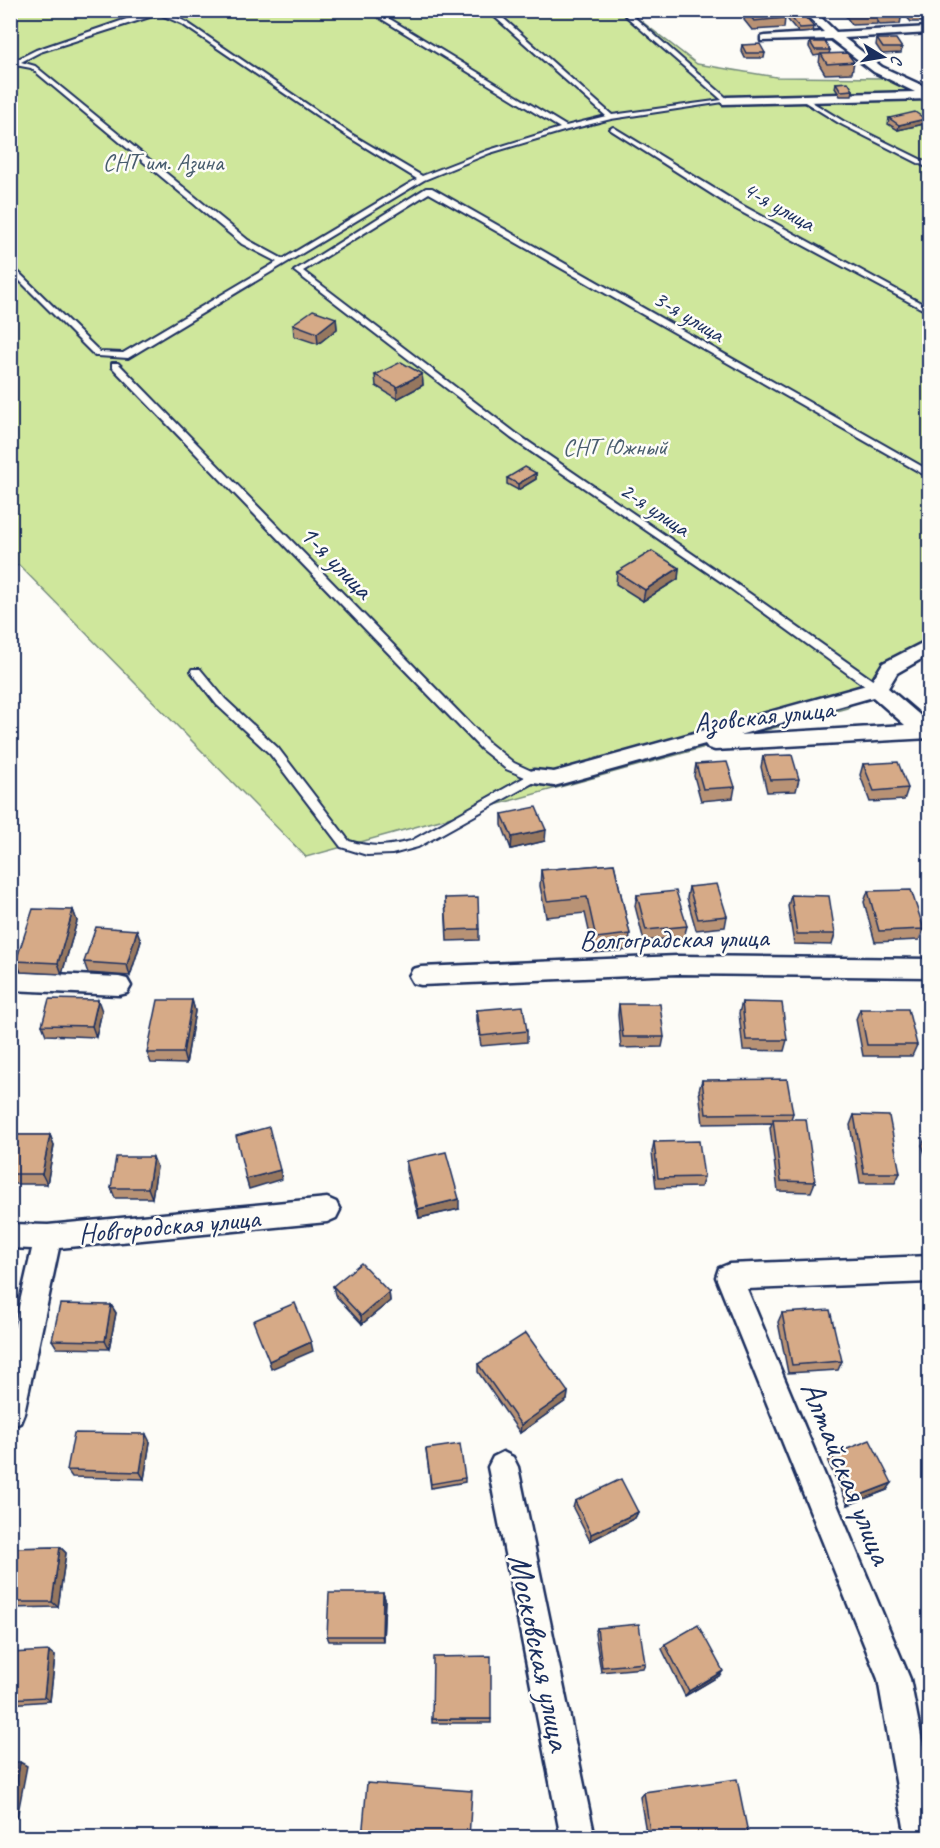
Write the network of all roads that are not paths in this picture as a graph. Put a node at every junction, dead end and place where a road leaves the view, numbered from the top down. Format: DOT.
graph roads {
  1 [pos="370,10"];
  2 [pos="490,10"];
  3 [pos="622,10"];
  4 [pos="806,10"];
  5 [pos="157,11"];
  6 [pos="930,30"];
  7 [pos="833,35"];
  8 [pos="765,39"];
  9 [pos="14,62"];
  10 [pos="930,94"];
  11 [pos="802,98"];
  12 [pos="727,101"];
  13 [pos="611,117"];
  14 [pos="565,128"];
  15 [pos="613,129"];
  16 [pos="930,167"];
  17 [pos="422,179"];
  18 [pos="429,190"];
  19 [pos="283,262"];
  20 [pos="10,266"];
  21 [pos="930,311"];
  22 [pos="116,365"];
  23 [pos="930,475"];
  24 [pos="930,645"];
  25 [pos="196,671"];
  26 [pos="877,689"];
  27 [pos="927,731"];
  28 [pos="534,777"];
  29 [pos="572,783"];
  30 [pos="930,968"];
  31 [pos="421,976"];
  32 [pos="10,981"];
  33 [pos="119,986"];
  34 [pos="327,1210"];
  35 [pos="10,1236"];
  36 [pos="48,1237"];
  37 [pos="930,1269"];
  38 [pos="10,1413"];
  39 [pos="503,1467"];
  40 [pos="578,1838"];
  41 [pos="923,1838"];
  1 -- 14 [label="lane"];
  2 -- 13 [label="lane"];
  3 -- 12 [label="lane"];
  4 -- 7 [label="street"];
  5 -- 9 [label="lane"];
  5 -- 17 [label="lane"];
  6 -- 7 [label="street"];
  7 -- 8 [label="street"];
  7 -- 10 [label="street"];
  9 -- 19 [label="lane"];
  10 -- 11 [label="street"];
  11 -- 12 [label="street"];
  11 -- 16 [label="lane"];
  12 -- 13 [label="lane"];
  13 -- 14 [label="lane"];
  14 -- 17 [label="lane"];
  15 -- 21 [label="lane, 4-я улица"];
  17 -- 19 [label="lane"];
  18 -- 23 [label="lane, 3-я улица"];
  18 -- 26 [label="lane, 2-я улица"];
  19 -- 20 [label="lane"];
  22 -- 28 [label="lane, 1-я улица"];
  24 -- 26 [label="street"];
  25 -- 28 [label="lane"];
  26 -- 27 [label="street"];
  26 -- 28 [label="street"];
  27 -- 29 [label="street, Азовская улица"];
  30 -- 31 [label="street, Волгоградская улица"];
  32 -- 33 [label="street"];
  34 -- 36 [label="street, Новгородская улица"];
  35 -- 36 [label="street, Новгородская улица"];
  36 -- 38 [label="street"];
  37 -- 41 [label="street, Алтайская улица"];
  39 -- 40 [label="street, Московская улица"];
}
